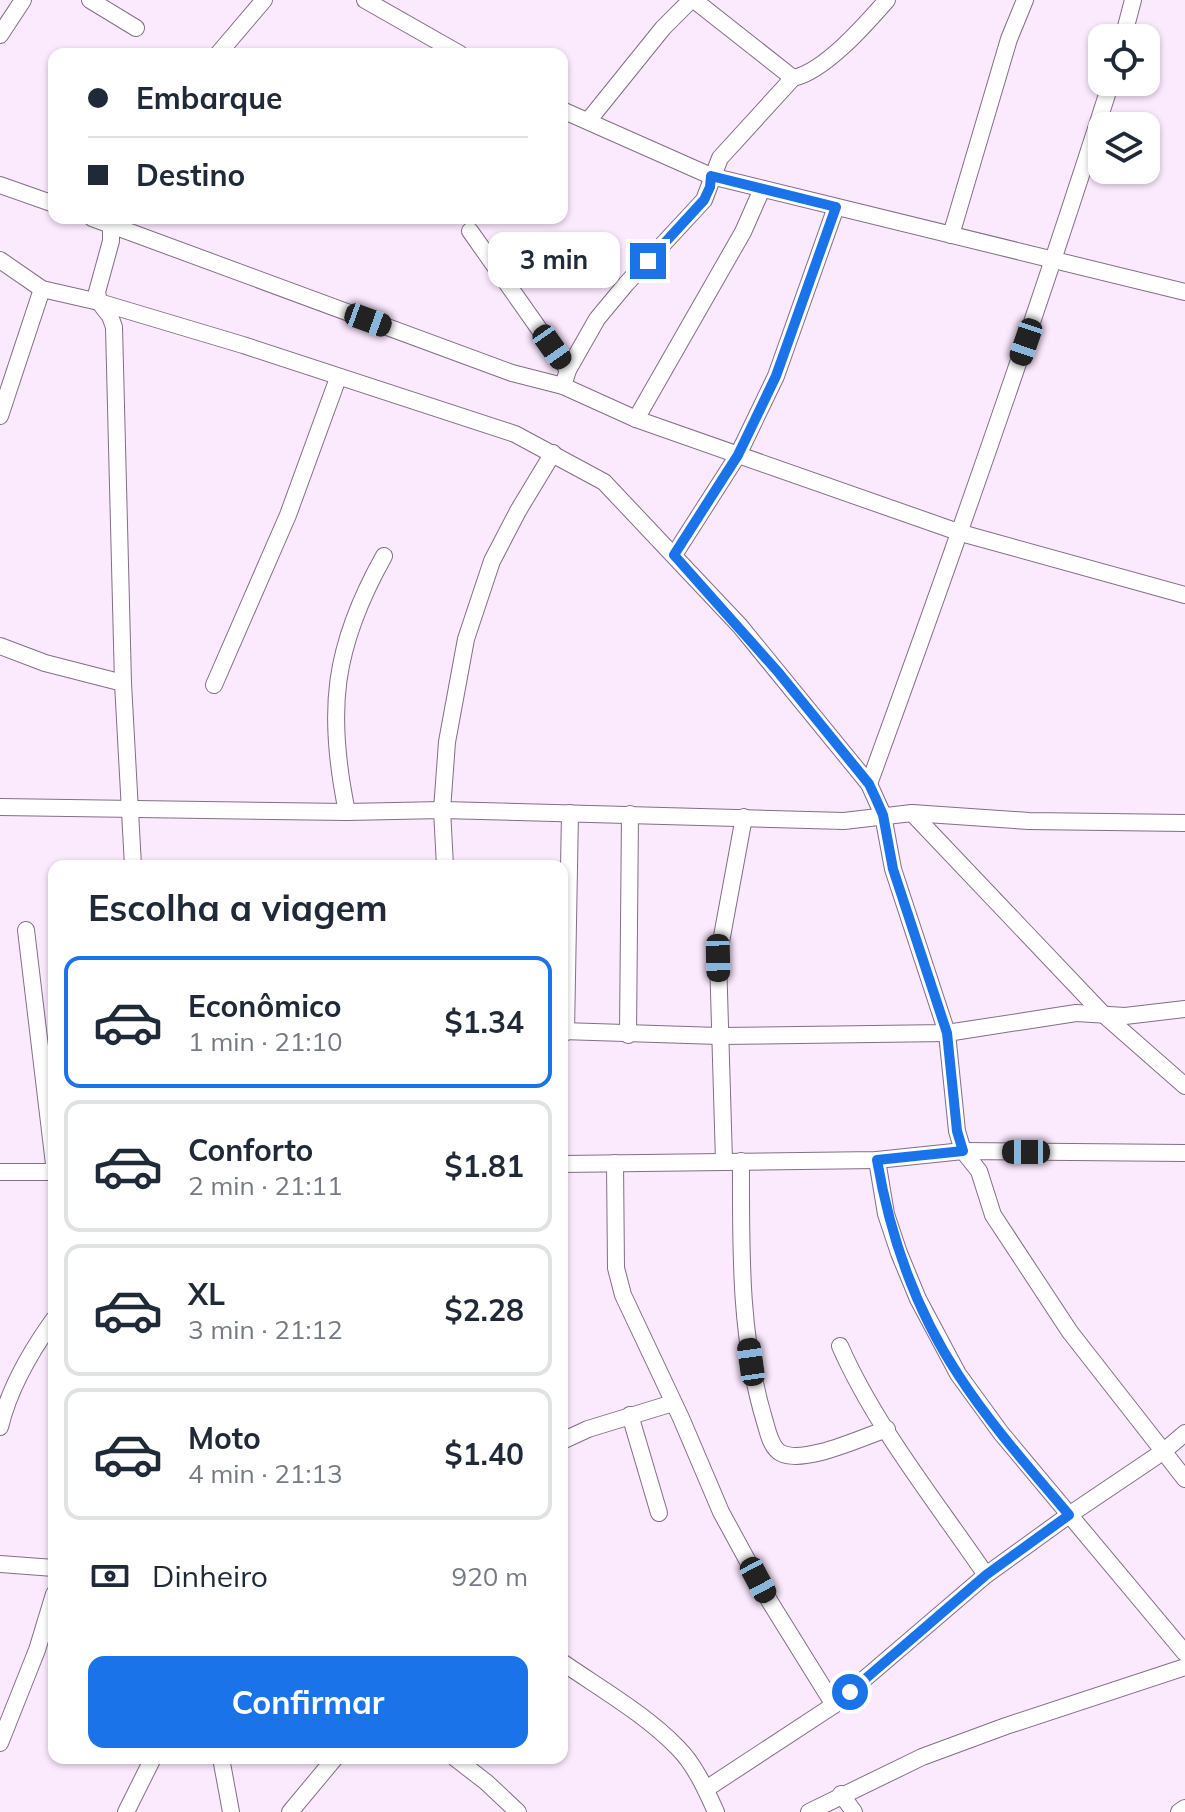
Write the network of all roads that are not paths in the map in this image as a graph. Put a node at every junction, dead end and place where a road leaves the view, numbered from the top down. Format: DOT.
graph roads {
  1 [pos="23,0"];
  2 [pos="90,0"];
  3 [pos="264,0"];
  4 [pos="365,0"];
  5 [pos="692,0"];
  6 [pos="887,0"];
  7 [pos="1025,0"];
  8 [pos="1133,0"];
  9 [pos="1127,24"];
  10 [pos="136,28"];
  11 [pos="0,35"];
  12 [pos="223,48"];
  13 [pos="449,48"];
  14 [pos="793,78"];
  15 [pos="1107,96"];
  16 [pos="568,113"];
  17 [pos="588,121"];
  18 [pos="711,176"];
  19 [pos="0,185"];
  20 [pos="762,189"];
  21 [pos="48,202"];
  22 [pos="836,207"];
  23 [pos="111,224"];
  24 [pos="119,224"];
  25 [pos="470,231"];
  26 [pos="951,235"];
  27 [pos="0,260"];
  28 [pos="1054,260"];
  29 [pos="42,289"];
  30 [pos="1185,292"];
  31 [pos="99,302"];
  32 [pos="338,378"];
  33 [pos="565,378"];
  34 [pos="0,416"];
  35 [pos="636,419"];
  36 [pos="553,453"];
  37 [pos="738,455"];
  38 [pos="961,533"];
  39 [pos="674,555"];
  40 [pos="384,556"];
  41 [pos="1185,595"];
  42 [pos="0,646"];
  43 [pos="123,683"];
  44 [pos="214,685"];
  45 [pos="869,784"];
  46 [pos="0,807"];
  47 [pos="130,809"];
  48 [pos="442,810"];
  49 [pos="347,812"];
  50 [pos="570,813"];
  51 [pos="912,813"];
  52 [pos="630,814"];
  53 [pos="883,815"];
  54 [pos="744,817"];
  55 [pos="1185,823"];
  56 [pos="133,860"];
  57 [pos="445,860"];
  58 [pos="568,886"];
  59 [pos="26,930"];
  60 [pos="1185,1009"];
  61 [pos="1103,1014"];
  62 [pos="568,1032"];
  63 [pos="947,1033"];
  64 [pos="628,1035"];
  65 [pos="719,1036"];
  66 [pos="1185,1086"];
  67 [pos="48,1114"];
  68 [pos="963,1151"];
  69 [pos="1185,1153"];
  70 [pos="877,1160"];
  71 [pos="733,1161"];
  72 [pos="615,1163"];
  73 [pos="568,1164"];
  74 [pos="0,1172"];
  75 [pos="48,1172"];
  76 [pos="48,1327"];
  77 [pos="840,1346"];
  78 [pos="673,1403"];
  79 [pos="630,1415"];
  80 [pos="0,1427"];
  81 [pos="887,1429"];
  82 [pos="1185,1433"];
  83 [pos="568,1438"];
  84 [pos="1164,1451"];
  85 [pos="1185,1479"];
  86 [pos="659,1513"];
  87 [pos="1069,1515"];
  88 [pos="0,1564"];
  89 [pos="48,1568"];
  90 [pos="986,1575"];
  91 [pos="48,1614"];
  92 [pos="1185,1653"];
  93 [pos="568,1666"];
  94 [pos="1185,1667"];
  95 [pos="834,1705"];
  96 [pos="0,1743"];
  97 [pos="150,1764"];
  98 [pos="222,1764"];
  99 [pos="330,1764"];
  100 [pos="463,1764"];
  101 [pos="706,1789"];
  102 [pos="841,1794"];
  103 [pos="1185,1808"];
  104 [pos="126,1812"];
  105 [pos="231,1812"];
  106 [pos="290,1812"];
  107 [pos="518,1812"];
  108 [pos="716,1812"];
  109 [pos="809,1812"];
  110 [pos="854,1812"];
  111 [pos="1179,1812"];
  1 -- 11 [label="street"];
  2 -- 10 [label="street"];
  3 -- 12 [label="street"];
  4 -- 13 [label="street"];
  5 -- 14 [label="street"];
  5 -- 17 [label="street"];
  6 -- 14 [label="street"];
  7 -- 26 [label="street"];
  8 -- 9 [label="street"];
  14 -- 18 [label="street"];
  15 -- 28 [label="street"];
  16 -- 17 [label="street"];
  17 -- 18 [label="street"];
  18 -- 20 [label="street"];
  18 -- 33 [label="street"];
  19 -- 21 [label="street"];
  20 -- 22 [label="street"];
  20 -- 35 [label="street"];
  22 -- 26 [label="street"];
  22 -- 37 [label="street"];
  23 -- 31 [label="street"];
  24 -- 33 [label="street"];
  25 -- 33 [label="street"];
  26 -- 28 [label="street"];
  27 -- 29 [label="street"];
  28 -- 30 [label="street"];
  28 -- 38 [label="street"];
  29 -- 31 [label="street"];
  29 -- 34 [label="street"];
  31 -- 32 [label="street"];
  31 -- 43 [label="street"];
  32 -- 36 [label="street"];
  32 -- 44 [label="street"];
  33 -- 35 [label="street"];
  35 -- 37 [label="street"];
  36 -- 39 [label="street"];
  36 -- 48 [label="street"];
  37 -- 38 [label="street"];
  37 -- 39 [label="street"];
  38 -- 41 [label="street"];
  38 -- 45 [label="street"];
  39 -- 45 [label="street"];
  40 -- 49 [label="street"];
  42 -- 43 [label="street"];
  43 -- 47 [label="street"];
  45 -- 53 [label="street"];
  46 -- 47 [label="street"];
  47 -- 49 [label="street"];
  47 -- 56 [label="street"];
  48 -- 49 [label="street"];
  48 -- 50 [label="street"];
  48 -- 57 [label="street"];
  50 -- 52 [label="street"];
  50 -- 58 [label="street"];
  51 -- 53 [label="street"];
  51 -- 55 [label="street"];
  51 -- 61 [label="street"];
  52 -- 54 [label="street"];
  52 -- 64 [label="street"];
  53 -- 54 [label="street"];
  53 -- 63 [label="street"];
  54 -- 65 [label="street"];
  59 -- 67 [label="street"];
  60 -- 61 [label="street"];
  61 -- 63 [label="street"];
  61 -- 66 [label="street"];
  62 -- 64 [label="street"];
  63 -- 65 [label="street"];
  63 -- 68 [label="street"];
  64 -- 65 [label="street"];
  65 -- 71 [label="street"];
  68 -- 69 [label="street"];
  68 -- 70 [label="street"];
  68 -- 84 [label="street"];
  70 -- 71 [label="street"];
  70 -- 87 [label="street"];
  71 -- 72 [label="street"];
  71 -- 81 [label="street"];
  72 -- 73 [label="street"];
  72 -- 78 [label="street"];
  74 -- 75 [label="street"];
  76 -- 80 [label="street"];
  77 -- 81 [label="street"];
  78 -- 79 [label="street"];
  78 -- 95 [label="street"];
  79 -- 83 [label="street"];
  79 -- 86 [label="street"];
  81 -- 90 [label="street"];
  82 -- 84 [label="street"];
  84 -- 85 [label="street"];
  84 -- 87 [label="street"];
  87 -- 90 [label="street"];
  87 -- 92 [label="street"];
  88 -- 89 [label="street"];
  90 -- 95 [label="street"];
  91 -- 96 [label="street"];
  93 -- 101 [label="street"];
  94 -- 102 [label="street"];
  95 -- 101 [label="street"];
  97 -- 104 [label="street"];
  98 -- 105 [label="street"];
  99 -- 106 [label="street"];
  100 -- 107 [label="street"];
  101 -- 108 [label="street"];
  102 -- 109 [label="street"];
  102 -- 110 [label="street"];
  103 -- 111 [label="street"];
}
